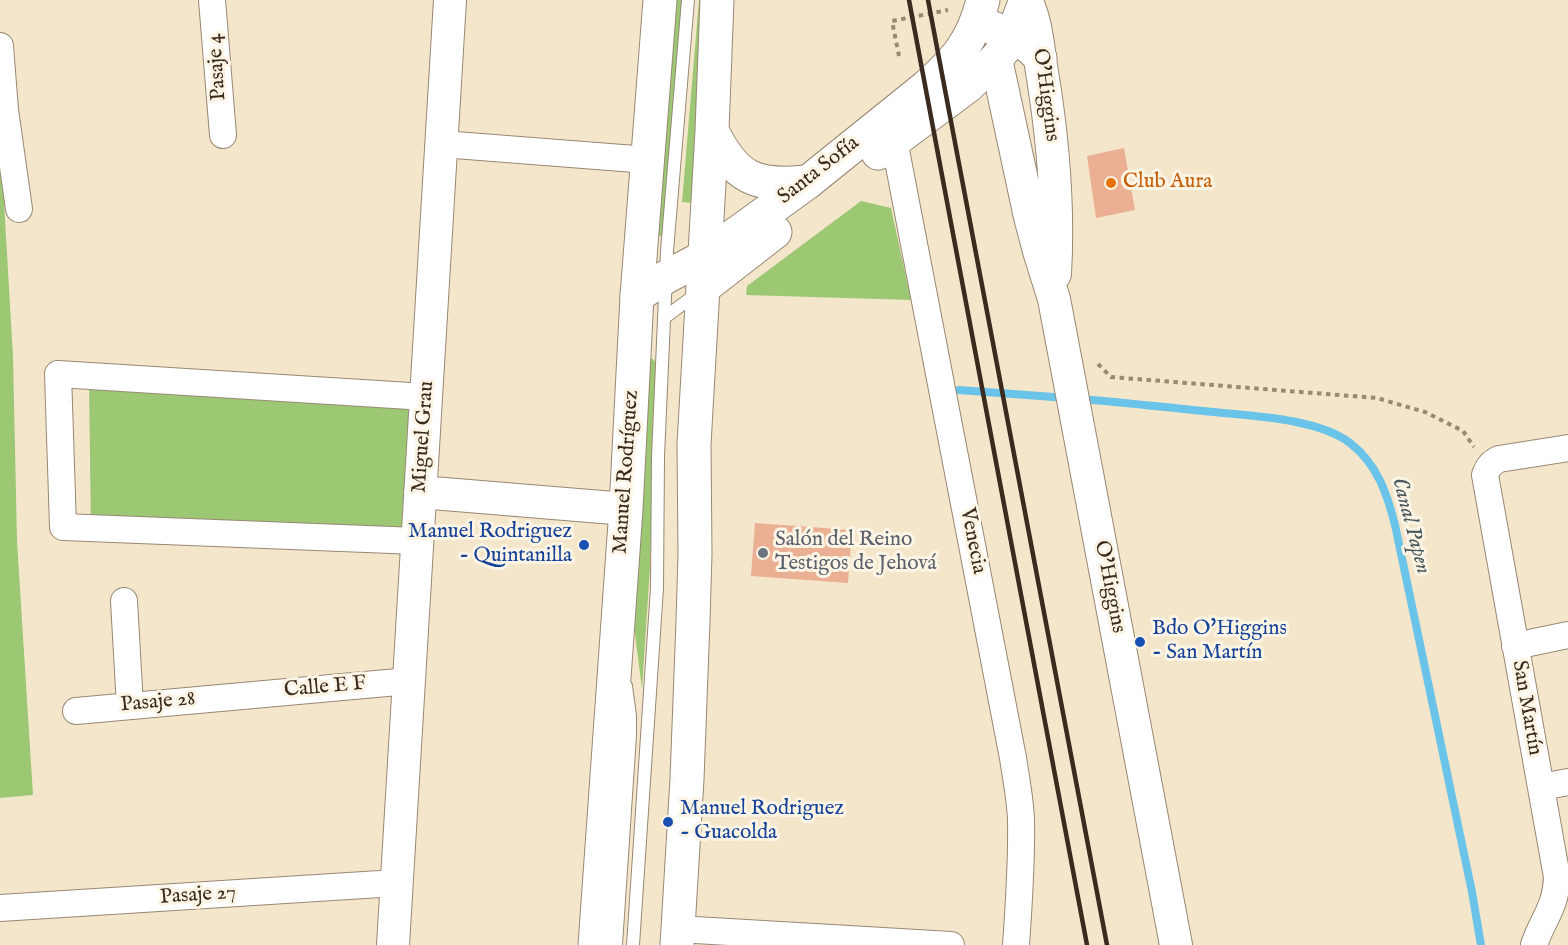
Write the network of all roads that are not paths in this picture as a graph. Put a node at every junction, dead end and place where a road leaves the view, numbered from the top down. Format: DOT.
graph roads {
  1 [pos="212,0"];
  2 [pos="450,0"];
  3 [pos="660,0"];
  4 [pos="688,0"];
  5 [pos="717,0"];
  6 [pos="1026,0"];
  7 [pos="970,10"];
  8 [pos="0,46"];
  9 [pos="1004,48"];
  10 [pos="1040,58"];
  11 [pos="712,131"];
  12 [pos="223,135"];
  13 [pos="894,141"];
  14 [pos="442,144"];
  15 [pos="648,160"];
  16 [pos="807,182"];
  17 [pos="19,209"];
  18 [pos="704,272"];
  19 [pos="666,278"];
  20 [pos="637,296"];
  21 [pos="1054,299"];
  22 [pos="664,318"];
  23 [pos="426,397"];
  24 [pos="1568,448"];
  25 [pos="420,492"];
  26 [pos="626,509"];
  27 [pos="417,541"];
  28 [pos="124,601"];
  29 [pos="1568,635"];
  30 [pos="1515,646"];
  31 [pos="616,647"];
  32 [pos="409,681"];
  33 [pos="241,696"];
  34 [pos="130,706"];
  35 [pos="76,711"];
  36 [pos="1568,782"];
  37 [pos="1541,787"];
  38 [pos="396,883"];
  39 [pos="0,908"];
  40 [pos="677,937"];
  41 [pos="393,945"];
  42 [pos="595,945"];
  43 [pos="616,945"];
  44 [pos="633,945"];
  45 [pos="951,945"];
  46 [pos="1016,945"];
  47 [pos="1176,945"];
  48 [pos="1534,945"];
  1 -- 12 [label="street, Pasaje 4"];
  2 -- 14 [label="street, Miguel Grau"];
  3 -- 15 [label="main road, Manuel Rodríguez"];
  4 -- 19 [label="lane"];
  5 -- 11 [label="main road"];
  6 -- 9 [label="main road, Santa Sofía"];
  6 -- 10 [label="street, O'Higgins"];
  7 -- 9 [label="main road"];
  7 -- 16 [label="main road, Santa Sofía"];
  8 -- 17 [label="street"];
  9 -- 10 [label="main road"];
  9 -- 13 [label="main road, Santa Sofía"];
  9 -- 21 [label="street, O'Higgins"];
  10 -- 21 [label="street, O'Higgins"];
  11 -- 16 [label="main road"];
  11 -- 18 [label="main road"];
  13 -- 18 [label="main road, Santa Sofía"];
  13 -- 46 [label="street, Venecia"];
  14 -- 15 [label="street"];
  14 -- 23 [label="street, Miguel Grau"];
  15 -- 20 [label="main road, Manuel Rodríguez"];
  16 -- 18 [label="main road, Santa Sofía"];
  18 -- 19 [label="main road, Santa Sofía"];
  18 -- 22 [label="lane"];
  18 -- 40 [label="main road"];
  19 -- 20 [label="main road, Santa Sofía"];
  19 -- 22 [label="lane"];
  20 -- 26 [label="main road, Manuel Rodríguez"];
  21 -- 47 [label="street, O'Higgins"];
  22 -- 44 [label="lane"];
  23 -- 25 [label="street, Miguel Grau"];
  23 -- 27 [label="street"];
  24 -- 30 [label="street, San Martín"];
  25 -- 26 [label="street"];
  25 -- 27 [label="street, Miguel Grau"];
  26 -- 31 [label="main road, Manuel Rodríguez"];
  27 -- 32 [label="street, Miguel Grau"];
  28 -- 34 [label="street"];
  29 -- 30 [label="street"];
  30 -- 37 [label="street, San Martín"];
  31 -- 42 [label="main road, Manuel Rodríguez"];
  31 -- 43 [label="lane"];
  32 -- 33 [label="street, Calle E F"];
  32 -- 38 [label="street, Miguel Grau"];
  33 -- 34 [label="street, Pasaje 28"];
  34 -- 35 [label="street, Pasaje 28"];
  36 -- 37 [label="street"];
  37 -- 48 [label="street, San Martín"];
  38 -- 39 [label="street, Pasaje 27"];
  38 -- 41 [label="street, Miguel Grau"];
  40 -- 45 [label="street"];
}
